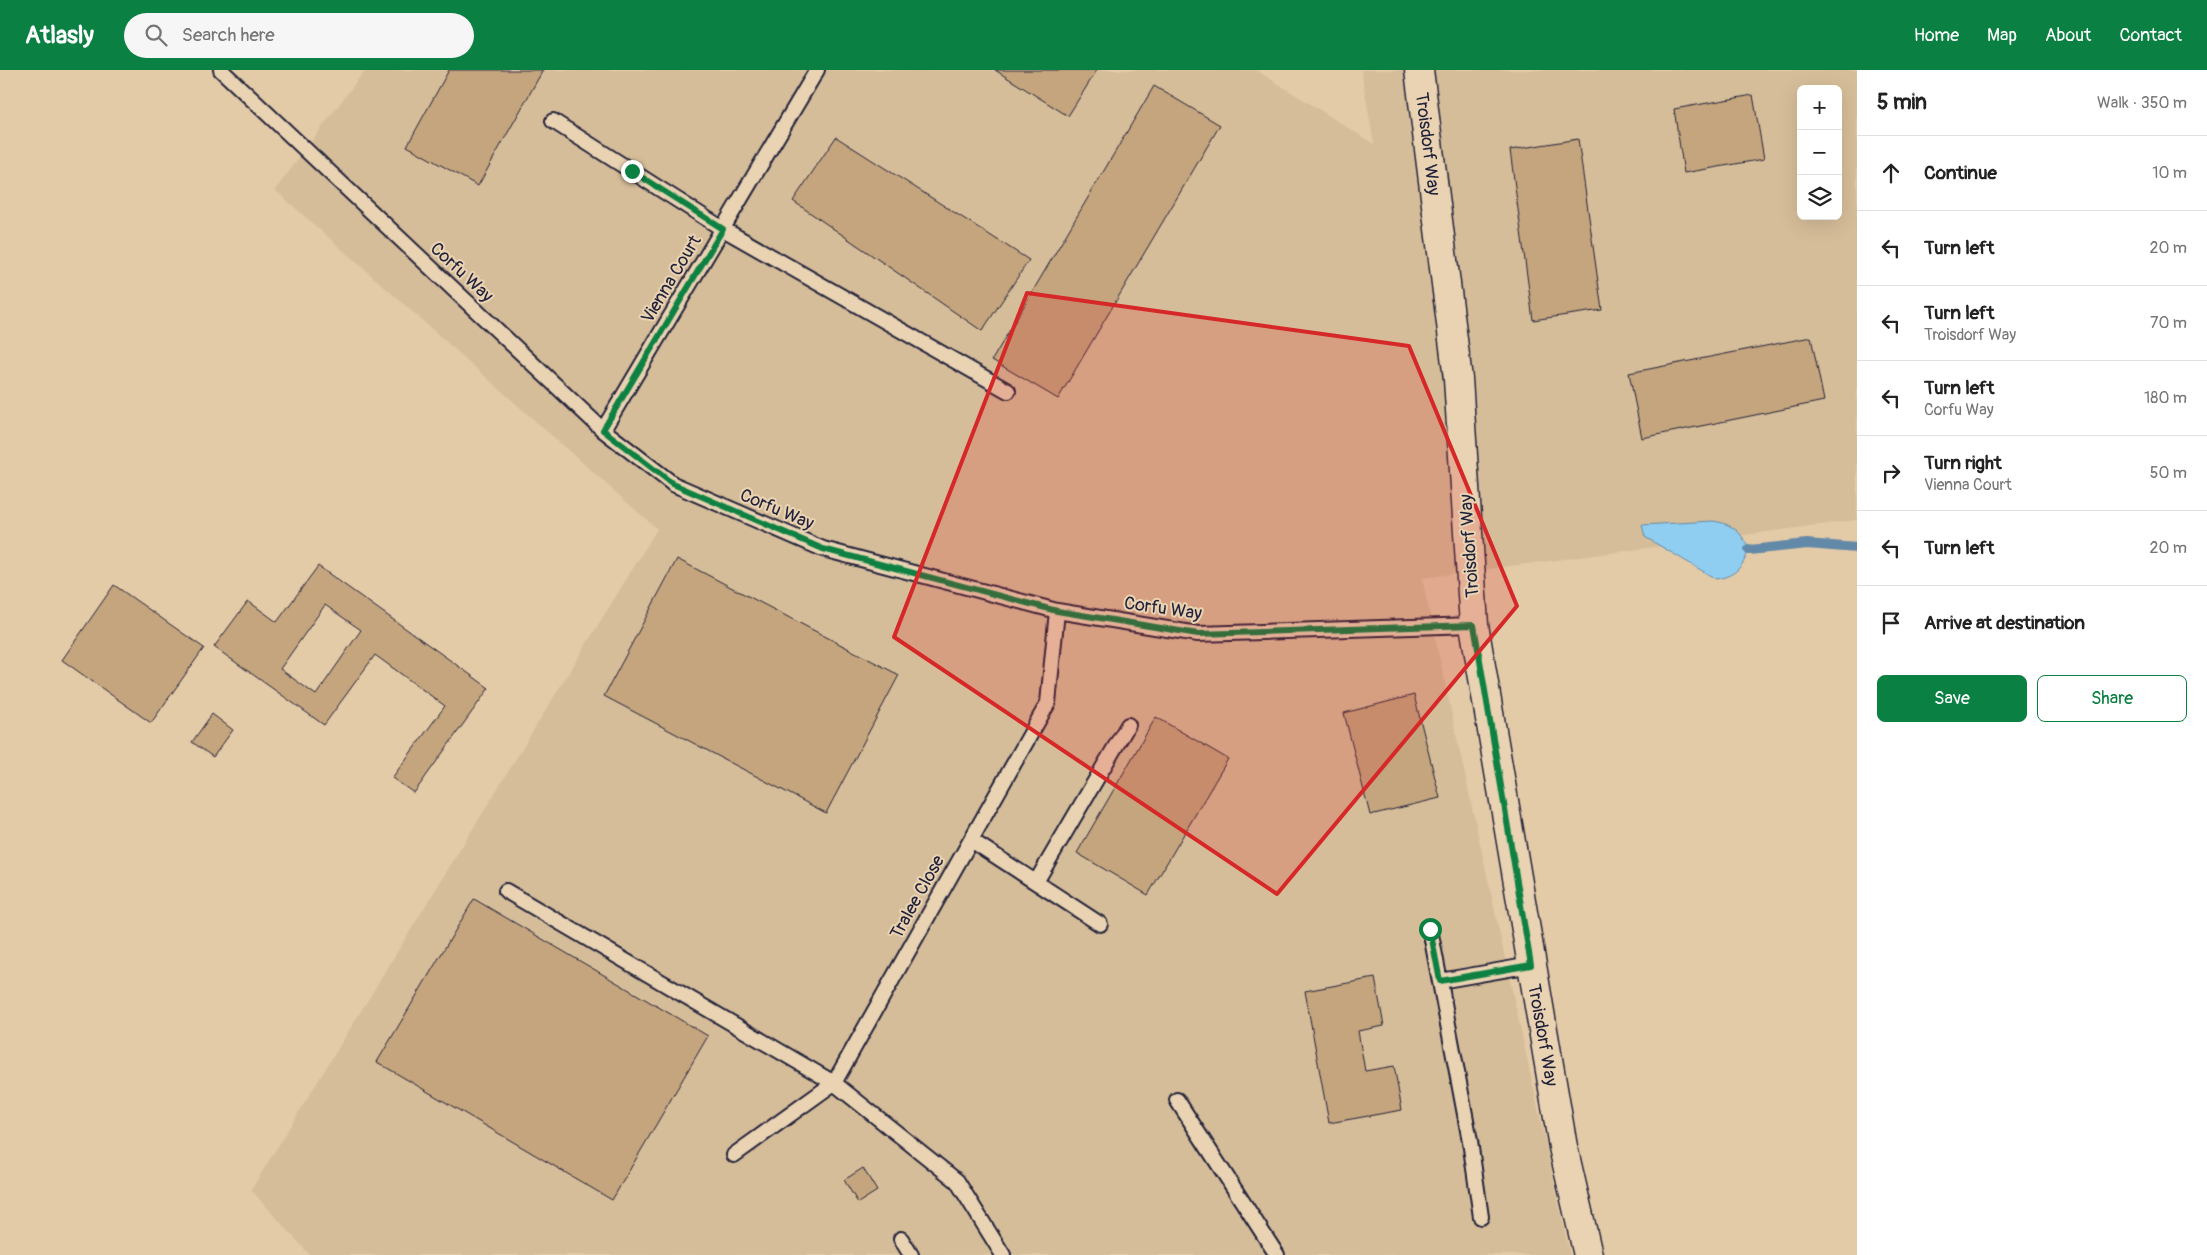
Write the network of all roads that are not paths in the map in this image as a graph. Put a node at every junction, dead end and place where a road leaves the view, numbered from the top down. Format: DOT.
graph roads {
  1 [pos="221,70"];
  2 [pos="817,70"];
  3 [pos="1419,70"];
  4 [pos="553,121"];
  5 [pos="723,229"];
  6 [pos="1008,391"];
  7 [pos="603,430"];
  8 [pos="1057,611"];
  9 [pos="1474,625"];
  10 [pos="1128,725"];
  11 [pos="971,840"];
  12 [pos="1036,882"];
  13 [pos="506,891"];
  14 [pos="1100,924"];
  15 [pos="1430,929"];
  16 [pos="1531,965"];
  17 [pos="1440,981"];
  18 [pos="834,1083"];
  19 [pos="1177,1100"];
  20 [pos="734,1155"];
  21 [pos="1481,1217"];
  22 [pos="901,1239"];
  23 [pos="911,1255"];
  24 [pos="1003,1255"];
  25 [pos="1277,1255"];
  26 [pos="1588,1255"];
  1 -- 7 [label="lane, Corfu Way"];
  2 -- 5 [label="lane, Vienna Court"];
  3 -- 9 [label="street, Troisdorf Way"];
  4 -- 5 [label="lane"];
  5 -- 6 [label="lane"];
  5 -- 7 [label="lane, Vienna Court"];
  7 -- 8 [label="lane, Corfu Way"];
  8 -- 9 [label="lane, Corfu Way"];
  8 -- 11 [label="lane, Tralee Close"];
  9 -- 16 [label="street, Troisdorf Way"];
  10 -- 12 [label="lane"];
  11 -- 12 [label="lane"];
  11 -- 18 [label="lane, Tralee Close"];
  12 -- 14 [label="lane"];
  13 -- 18 [label="lane"];
  15 -- 17 [label="lane"];
  16 -- 17 [label="lane"];
  16 -- 26 [label="street, Troisdorf Way"];
  17 -- 21 [label="lane"];
  18 -- 20 [label="lane, Tralee Close"];
  18 -- 24 [label="lane"];
  19 -- 25 [label="lane"];
  22 -- 23 [label="lane"];
}
